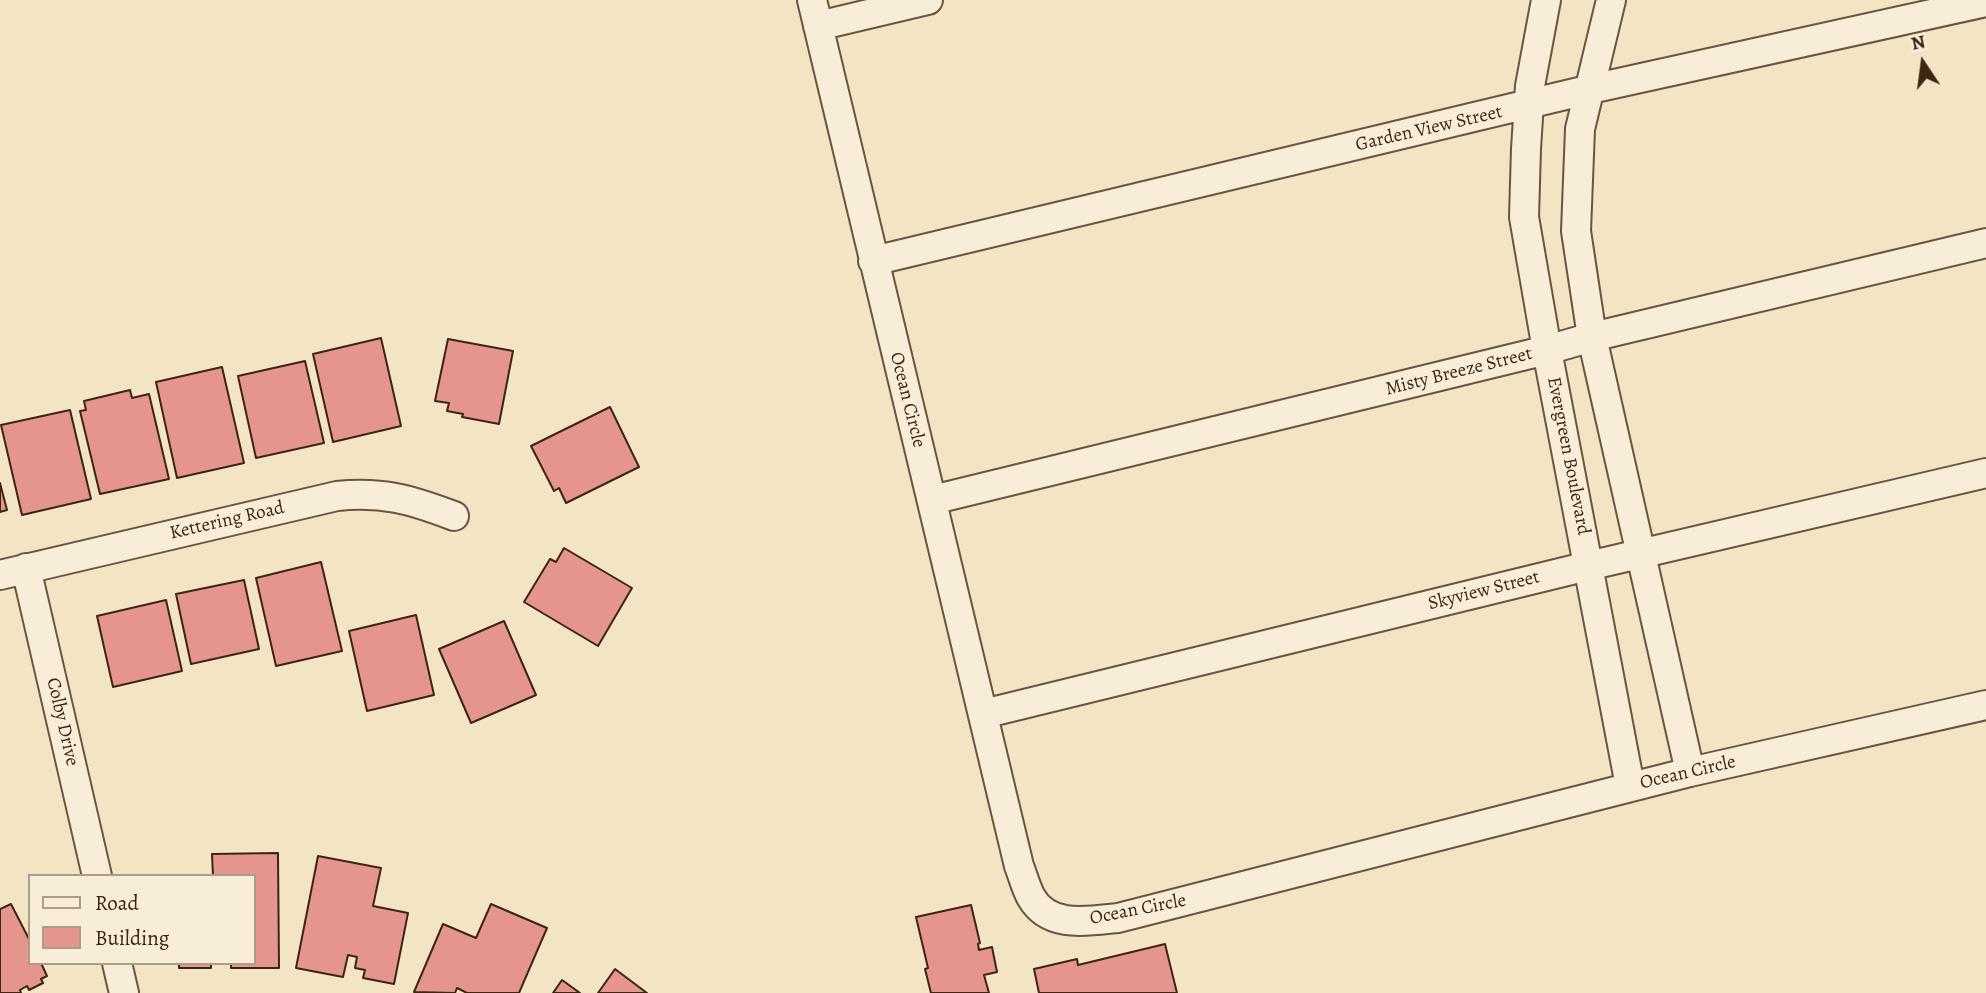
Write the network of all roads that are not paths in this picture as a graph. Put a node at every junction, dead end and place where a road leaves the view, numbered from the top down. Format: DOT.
graph roads {
  1 [pos="928,0"];
  2 [pos="1546,0"];
  3 [pos="1611,0"];
  4 [pos="1986,2"];
  5 [pos="815,13"];
  6 [pos="1591,89"];
  7 [pos="1529,106"];
  8 [pos="1986,243"];
  9 [pos="873,261"];
  10 [pos="1591,337"];
  11 [pos="1547,350"];
  12 [pos="1986,473"];
  13 [pos="932,500"];
  14 [pos="454,516"];
  15 [pos="1640,554"];
  16 [pos="1588,566"];
  17 [pos="13,571"];
  18 [pos="1986,705"];
  19 [pos="983,714"];
  20 [pos="1690,772"];
  21 [pos="1630,786"];
  22 [pos="96,874"];
  23 [pos="117,965"];
  24 [pos="124,993"];
  1 -- 5 [label="street"];
  2 -- 7 [label="street, Evergreen Boulevard"];
  3 -- 6 [label="street"];
  4 -- 6 [label="street, Garden View Street"];
  5 -- 9 [label="street, Ocean Circle"];
  6 -- 7 [label="street, Garden View Street"];
  6 -- 10 [label="street"];
  7 -- 9 [label="street, Garden View Street"];
  7 -- 11 [label="street, Evergreen Boulevard"];
  8 -- 10 [label="street, Misty Breeze Street"];
  9 -- 13 [label="street, Ocean Circle"];
  10 -- 11 [label="street, Misty Breeze Street"];
  10 -- 15 [label="street"];
  11 -- 13 [label="street, Misty Breeze Street"];
  11 -- 16 [label="street, Evergreen Boulevard"];
  12 -- 15 [label="street, Skyview Street"];
  13 -- 19 [label="street, Ocean Circle"];
  14 -- 17 [label="street, Kettering Road"];
  15 -- 16 [label="street, Skyview Street"];
  15 -- 20 [label="street"];
  16 -- 19 [label="street, Skyview Street"];
  16 -- 21 [label="street, Evergreen Boulevard"];
  17 -- 22 [label="street, Colby Drive"];
  18 -- 20 [label="street, Ocean Circle"];
  19 -- 21 [label="street, Ocean Circle"];
  20 -- 21 [label="street, Ocean Circle"];
  23 -- 24 [label="street"];
}
